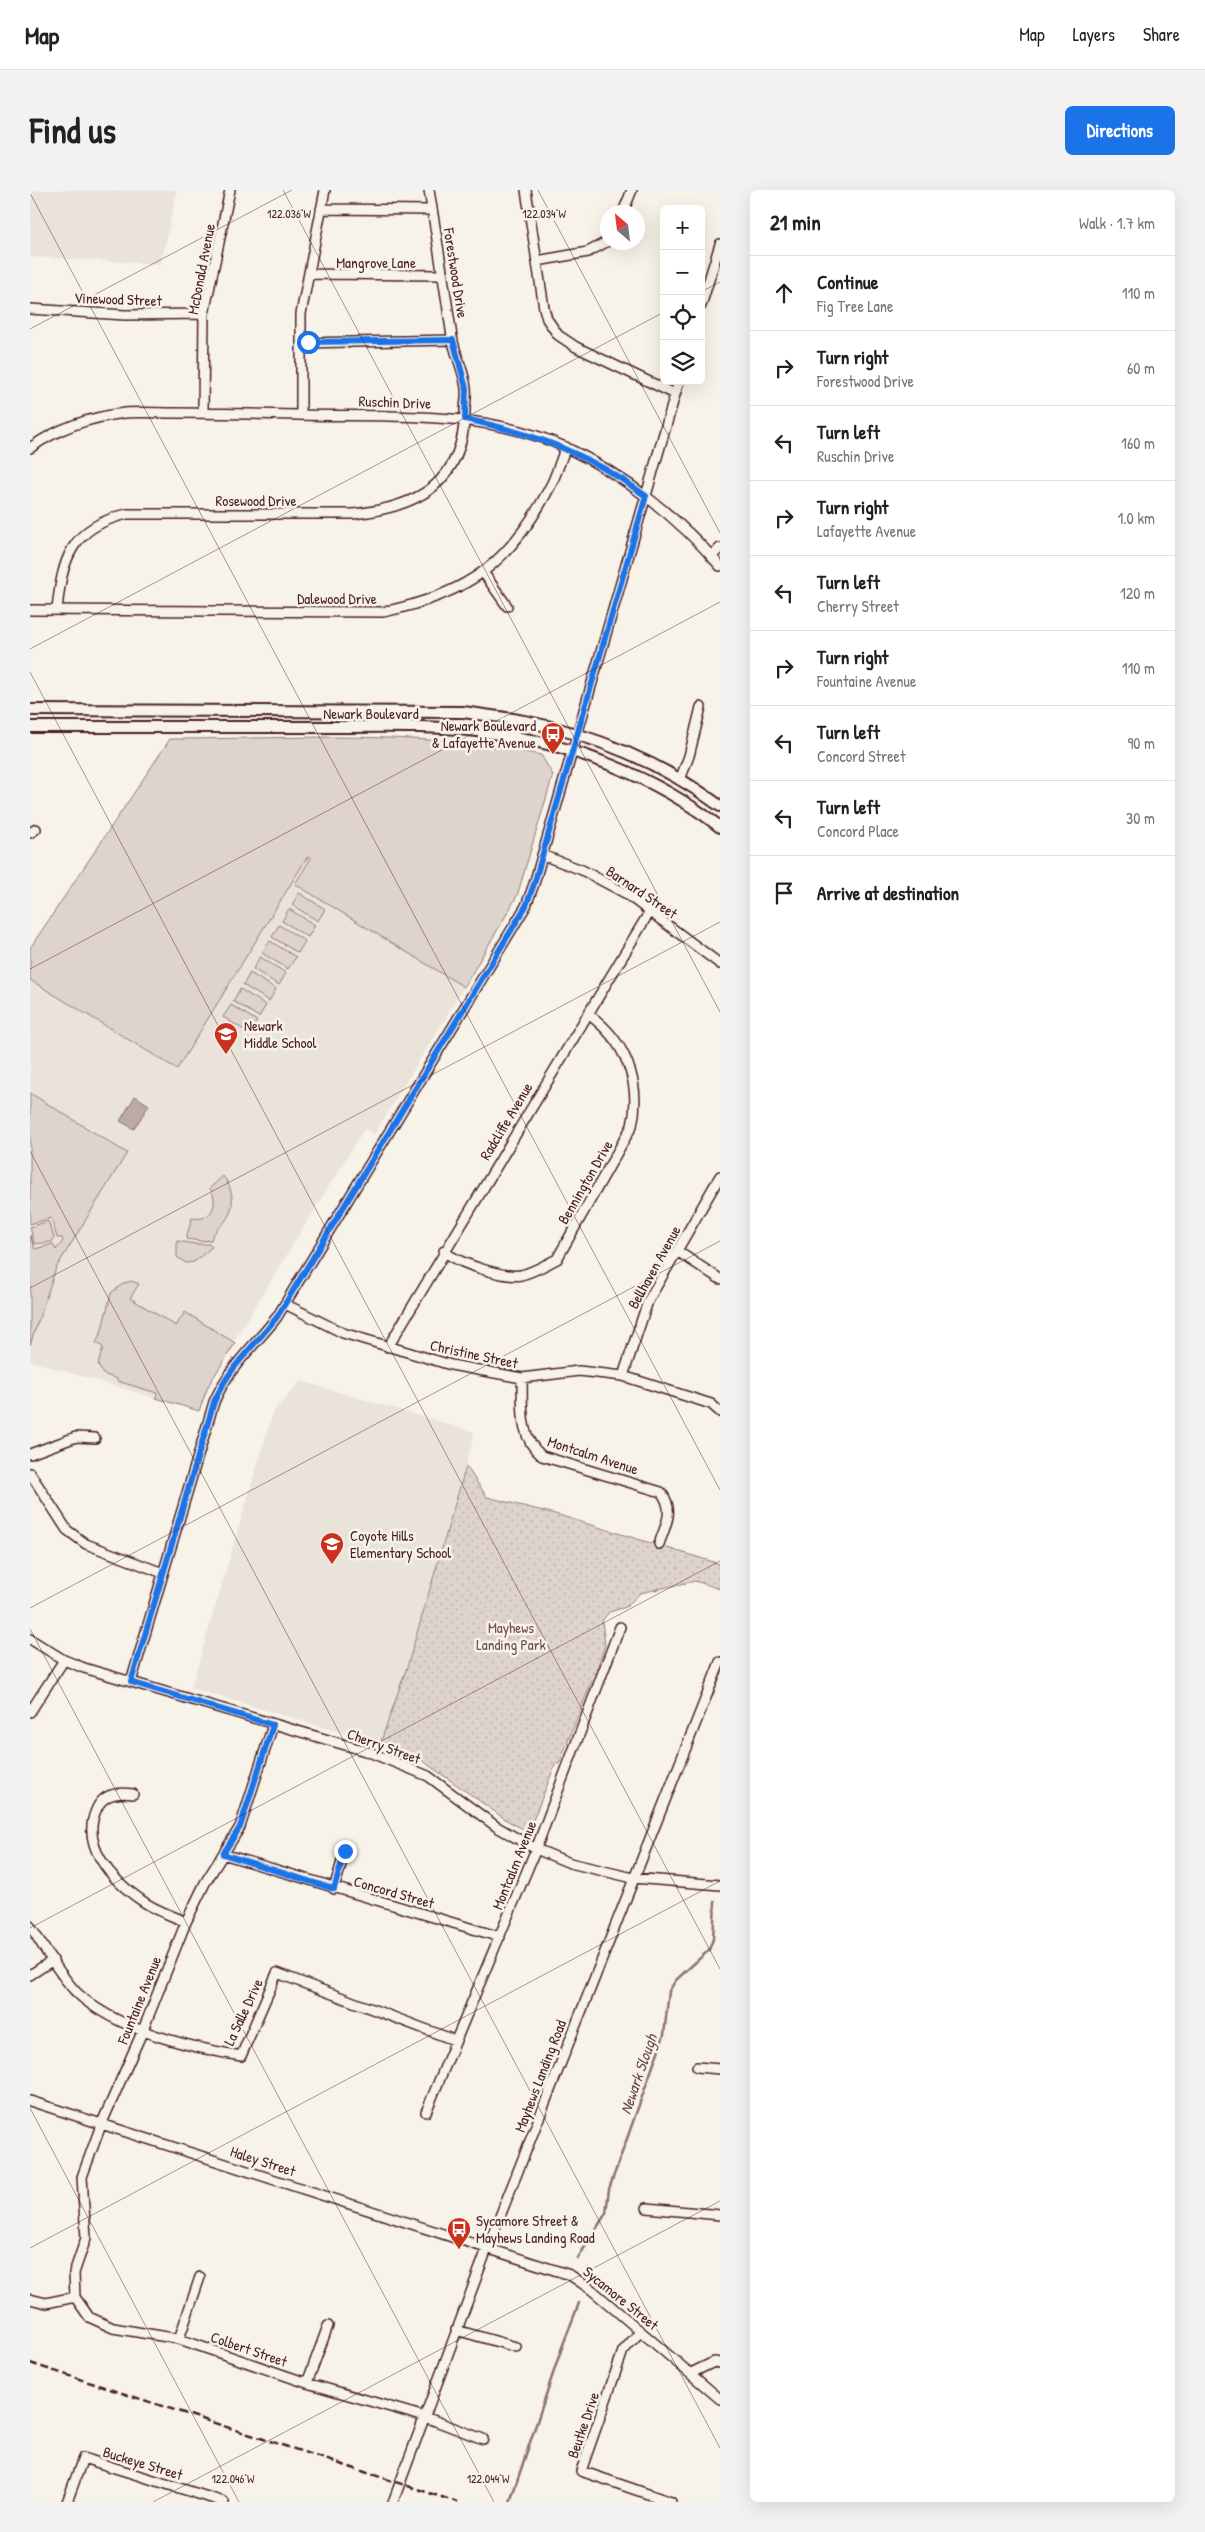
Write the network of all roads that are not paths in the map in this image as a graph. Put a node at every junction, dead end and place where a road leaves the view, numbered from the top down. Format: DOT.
graph roads {
  1 [pos="230,190"];
  2 [pos="325,190"];
  3 [pos="429,190"];
  4 [pos="526,190"];
  5 [pos="632,190"];
  6 [pos="626,205"];
  7 [pos="321,209"];
  8 [pos="432,210"];
  9 [pos="720,244"];
  10 [pos="600,245"];
  11 [pos="537,261"];
  12 [pos="309,274"];
  13 [pos="443,275"];
  14 [pos="704,295"];
  15 [pos="30,309"];
  16 [pos="204,314"];
  17 [pos="453,340"];
  18 [pos="301,343"];
  19 [pos="678,385"];
  20 [pos="675,394"];
  21 [pos="203,413"];
  22 [pos="301,415"];
  23 [pos="465,419"];
  24 [pos="30,448"];
  25 [pos="566,448"];
  26 [pos="646,496"];
  27 [pos="720,548"];
  28 [pos="712,556"];
  29 [pos="720,566"];
  30 [pos="482,572"];
  31 [pos="507,606"];
  32 [pos="30,610"];
  33 [pos="57,610"];
  34 [pos="701,708"];
  35 [pos="30,710"];
  36 [pos="30,727"];
  37 [pos="577,735"];
  38 [pos="572,752"];
  39 [pos="680,780"];
  40 [pos="720,806"];
  41 [pos="720,828"];
  42 [pos="542,856"];
  43 [pos="650,911"];
  44 [pos="720,964"];
  45 [pos="588,1014"];
  46 [pos="720,1176"];
  47 [pos="444,1251"];
  48 [pos="677,1251"];
  49 [pos="720,1279"];
  50 [pos="285,1304"];
  51 [pos="388,1347"];
  52 [pos="623,1376"];
  53 [pos="522,1378"];
  54 [pos="720,1412"];
  55 [pos="94,1438"];
  56 [pos="30,1454"];
  57 [pos="30,1473"];
  58 [pos="659,1544"];
  59 [pos="163,1573"];
  60 [pos="620,1626"];
  61 [pos="30,1639"];
  62 [pos="64,1660"];
  63 [pos="720,1662"];
  64 [pos="131,1682"];
  65 [pos="30,1712"];
  66 [pos="273,1725"];
  67 [pos="133,1794"];
  68 [pos="536,1848"];
  69 [pos="345,1851"];
  70 [pos="223,1854"];
  71 [pos="633,1878"];
  72 [pos="720,1885"];
  73 [pos="334,1889"];
  74 [pos="186,1922"];
  75 [pos="30,1926"];
  76 [pos="500,1937"];
  77 [pos="53,1960"];
  78 [pos="30,1975"];
  79 [pos="142,2030"];
  80 [pos="454,2040"];
  81 [pos="697,2067"];
  82 [pos="720,2069"];
  83 [pos="30,2101"];
  84 [pos="426,2112"];
  85 [pos="101,2125"];
  86 [pos="647,2208"];
  87 [pos="720,2215"];
  88 [pos="487,2249"];
  89 [pos="200,2277"];
  90 [pos="75,2297"];
  91 [pos="30,2298"];
  92 [pos="328,2326"];
  93 [pos="456,2330"];
  94 [pos="640,2332"];
  95 [pos="179,2340"];
  96 [pos="516,2347"];
  97 [pos="720,2363"];
  98 [pos="691,2373"];
  99 [pos="307,2383"];
  100 [pos="720,2399"];
  101 [pos="425,2416"];
  102 [pos="483,2439"];
  103 [pos="68,2502"];
  104 [pos="224,2502"];
  105 [pos="393,2502"];
  106 [pos="671,2502"];
  1 -- 16 [label="street, McDonald Avenue"];
  2 -- 7 [label="street"];
  3 -- 8 [label="street, Forestwood Drive"];
  4 -- 11 [label="street"];
  5 -- 6 [label="street"];
  7 -- 8 [label="street"];
  7 -- 12 [label="street"];
  8 -- 13 [label="street, Forestwood Drive"];
  9 -- 14 [label="street"];
  10 -- 11 [label="street"];
  11 -- 20 [label="street"];
  12 -- 13 [label="street, Mangrove Lane"];
  12 -- 18 [label="street"];
  13 -- 17 [label="street, Forestwood Drive"];
  15 -- 16 [label="street, Vinewood Street"];
  16 -- 21 [label="street, McDonald Avenue"];
  17 -- 18 [label="street"];
  17 -- 23 [label="street, Forestwood Drive"];
  18 -- 22 [label="street"];
  19 -- 20 [label="street"];
  20 -- 26 [label="street"];
  21 -- 22 [label="street, Ruschin Drive"];
  21 -- 24 [label="street, Ruschin Drive"];
  22 -- 23 [label="street, Ruschin Drive"];
  23 -- 25 [label="street, Ruschin Drive"];
  23 -- 33 [label="street, Rosewood Drive"];
  25 -- 26 [label="street, Ruschin Drive"];
  25 -- 30 [label="street, Dalewood Drive"];
  26 -- 28 [label="street, Ruschin Drive"];
  26 -- 37 [label="street"];
  27 -- 28 [label="street"];
  28 -- 29 [label="street, Ruschin Drive"];
  30 -- 31 [label="street"];
  30 -- 33 [label="street, Dalewood Drive"];
  32 -- 33 [label="street, Dalewood Drive"];
  34 -- 39 [label="street"];
  35 -- 37 [label="main road, Newark Boulevard"];
  36 -- 38 [label="main road, Newark Boulevard"];
  37 -- 38 [label="street"];
  37 -- 39 [label="main road, Newark Boulevard"];
  38 -- 41 [label="main road, Newark Boulevard"];
  38 -- 42 [label="street"];
  39 -- 40 [label="main road, Newark Boulevard"];
  42 -- 43 [label="street, Barnard Street"];
  42 -- 50 [label="street"];
  43 -- 44 [label="street, Barnard Street"];
  43 -- 45 [label="street, Radcliffe Avenue"];
  45 -- 47 [label="street, Radcliffe Avenue"];
  45 -- 47 [label="street, Bennington Drive"];
  46 -- 48 [label="street, Bellhaven Avenue"];
  47 -- 51 [label="street, Radcliffe Avenue"];
  48 -- 49 [label="street"];
  48 -- 52 [label="street, Bellhaven Avenue"];
  50 -- 51 [label="street, Christine Street"];
  50 -- 59 [label="street"];
  51 -- 53 [label="street, Christine Street"];
  52 -- 53 [label="street, Christine Street"];
  52 -- 54 [label="street, Christine Street"];
  53 -- 58 [label="street, Montcalm Avenue"];
  55 -- 56 [label="street"];
  57 -- 59 [label="street"];
  59 -- 64 [label="street"];
  60 -- 68 [label="street, Montcalm Avenue"];
  61 -- 62 [label="street, Cherry Street"];
  62 -- 64 [label="street, Cherry Street"];
  62 -- 65 [label="street"];
  63 -- 71 [label="street, Mayhews Landing Road"];
  64 -- 66 [label="street, Cherry Street"];
  66 -- 68 [label="street, Cherry Street"];
  66 -- 70 [label="street, Fountaine Avenue"];
  67 -- 74 [label="street"];
  68 -- 71 [label="street, Cherry Street"];
  68 -- 76 [label="street, Montcalm Avenue"];
  69 -- 73 [label="street"];
  70 -- 73 [label="street, Concord Street"];
  70 -- 74 [label="street, Fountaine Avenue"];
  71 -- 72 [label="street, Cherry Street"];
  71 -- 88 [label="street, Mayhews Landing Road"];
  73 -- 76 [label="street, Concord Street"];
  74 -- 79 [label="street, Fountaine Avenue"];
  75 -- 77 [label="street, La Salle Drive"];
  76 -- 80 [label="street, Montcalm Avenue"];
  77 -- 78 [label="street"];
  77 -- 79 [label="street, La Salle Drive"];
  79 -- 80 [label="street, La Salle Drive"];
  79 -- 85 [label="street, Fountaine Avenue"];
  80 -- 84 [label="street, Montcalm Avenue"];
  81 -- 82 [label="street"];
  83 -- 85 [label="street, Haley Street"];
  85 -- 88 [label="street, Haley Street"];
  85 -- 90 [label="street, Fountaine Avenue"];
  86 -- 87 [label="street"];
  88 -- 93 [label="street, Mayhews Landing Road"];
  88 -- 94 [label="street, Sycamore Street"];
  89 -- 95 [label="street"];
  90 -- 91 [label="street"];
  90 -- 95 [label="street, Colbert Street"];
  92 -- 99 [label="street"];
  93 -- 96 [label="street"];
  93 -- 101 [label="street, Mayhews Landing Road"];
  94 -- 98 [label="street, Sycamore Street"];
  94 -- 106 [label="street, Beutke Drive"];
  95 -- 99 [label="street, Colbert Street"];
  97 -- 98 [label="street"];
  98 -- 100 [label="street, Sycamore Street"];
  99 -- 101 [label="street, Colbert Street"];
  101 -- 102 [label="street, Colbert Street"];
  101 -- 105 [label="street, Mayhews Landing Road"];
  103 -- 104 [label="street, Buckeye Street"];
}
